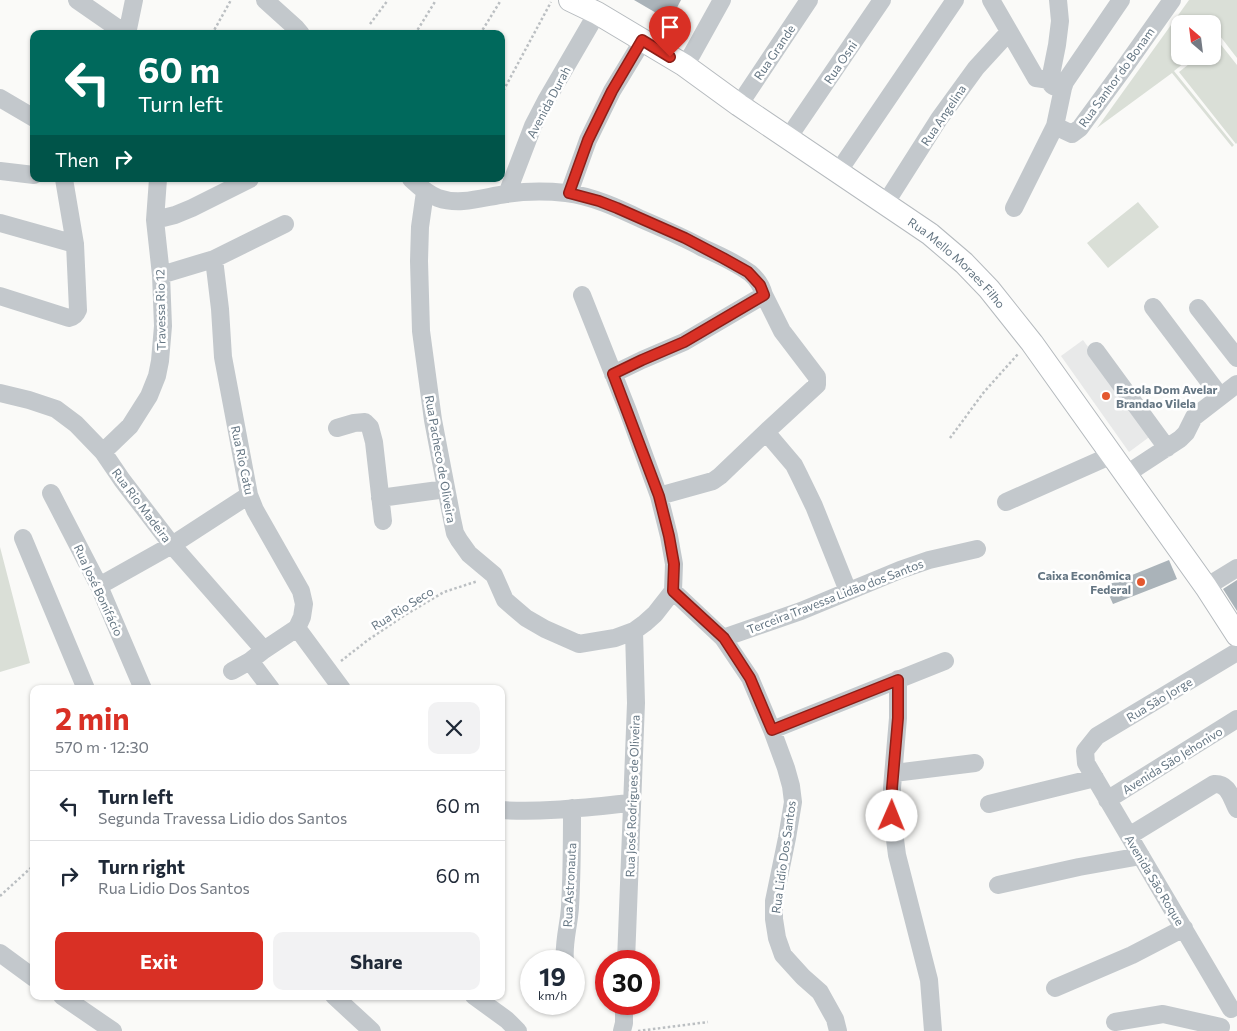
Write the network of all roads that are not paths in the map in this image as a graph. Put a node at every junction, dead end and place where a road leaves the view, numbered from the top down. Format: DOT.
graph roads {
  1 [pos="77,0"];
  2 [pos="134,0"];
  3 [pos="265,0"];
  4 [pos="722,0"];
  5 [pos="809,0"];
  6 [pos="882,0"];
  7 [pos="955,0"];
  8 [pos="991,0"];
  9 [pos="1058,0"];
  10 [pos="1121,0"];
  11 [pos="1172,0"];
  12 [pos="577,5"];
  13 [pos="120,30"];
  14 [pos="127,30"];
  15 [pos="298,30"];
  16 [pos="1009,32"];
  17 [pos="642,40"];
  18 [pos="684,65"];
  19 [pos="1056,84"];
  20 [pos="0,98"];
  21 [pos="739,104"];
  22 [pos="30,116"];
  23 [pos="1055,126"];
  24 [pos="793,131"];
  25 [pos="0,171"];
  26 [pos="838,172"];
  27 [pos="30,175"];
  28 [pos="65,182"];
  29 [pos="158,182"];
  30 [pos="244,182"];
  31 [pos="414,182"];
  32 [pos="425,192"];
  33 [pos="569,193"];
  34 [pos="507,194"];
  35 [pos="888,199"];
  36 [pos="1014,208"];
  37 [pos="155,220"];
  38 [pos="0,223"];
  39 [pos="285,224"];
  40 [pos="75,244"];
  41 [pos="214,260"];
  42 [pos="160,275"];
  43 [pos="582,295"];
  44 [pos="764,295"];
  45 [pos="0,296"];
  46 [pos="1153,307"];
  47 [pos="1198,308"];
  48 [pos="1096,350"];
  49 [pos="1237,358"];
  50 [pos="613,374"];
  51 [pos="1237,384"];
  52 [pos="0,393"];
  53 [pos="1220,396"];
  54 [pos="337,428"];
  55 [pos="766,432"];
  56 [pos="1167,448"];
  57 [pos="103,452"];
  58 [pos="1112,455"];
  59 [pos="1125,475"];
  60 [pos="446,489"];
  61 [pos="51,493"];
  62 [pos="249,495"];
  63 [pos="659,496"];
  64 [pos="380,498"];
  65 [pos="1006,502"];
  66 [pos="382,520"];
  67 [pos="23,538"];
  68 [pos="172,545"];
  69 [pos="977,549"];
  70 [pos="1237,568"];
  71 [pos="99,586"];
  72 [pos="1206,587"];
  73 [pos="673,591"];
  74 [pos="848,591"];
  75 [pos="297,628"];
  76 [pos="634,631"];
  77 [pos="1237,635"];
  78 [pos="724,638"];
  79 [pos="1237,652"];
  80 [pos="257,655"];
  81 [pos="945,661"];
  82 [pos="232,671"];
  83 [pos="898,680"];
  84 [pos="84,685"];
  85 [pos="140,685"];
  86 [pos="269,685"];
  87 [pos="339,685"];
  88 [pos="1237,719"];
  89 [pos="772,730"];
  90 [pos="1086,750"];
  91 [pos="975,763"];
  92 [pos="894,774"];
  93 [pos="1094,778"];
  94 [pos="1108,800"];
  95 [pos="631,804"];
  96 [pos="989,804"];
  97 [pos="1237,807"];
  98 [pos="572,808"];
  99 [pos="505,810"];
  100 [pos="1129,836"];
  101 [pos="1141,856"];
  102 [pos="998,885"];
  103 [pos="1184,928"];
  104 [pos="565,950"];
  105 [pos="626,950"];
  106 [pos="0,953"];
  107 [pos="30,975"];
  108 [pos="1054,988"];
  109 [pos="68,1000"];
  110 [pos="338,1000"];
  111 [pos="480,1000"];
  112 [pos="1234,1005"];
  113 [pos="624,1015"];
  114 [pos="1115,1022"];
  115 [pos="1219,1029"];
  116 [pos="112,1031"];
  117 [pos="372,1031"];
  118 [pos="518,1031"];
  119 [pos="622,1031"];
  120 [pos="838,1031"];
  121 [pos="933,1031"];
  1 -- 13 [label="street"];
  2 -- 14 [label="street"];
  3 -- 15 [label="street"];
  4 -- 18 [label="street"];
  5 -- 21 [label="street, Rua Grande"];
  6 -- 24 [label="street, Rua Osni"];
  7 -- 26 [label="street"];
  8 -- 16 [label="street"];
  9 -- 19 [label="street"];
  10 -- 19 [label="street"];
  11 -- 23 [label="street, Rua Sanhor do Bonam"];
  12 -- 17 [label="main road, Rua Mello Moraes Filho"];
  12 -- 34 [label="street, Avenida Durah"];
  16 -- 19 [label="street"];
  16 -- 35 [label="street, Rua Angelina"];
  17 -- 18 [label="main road, Rua Mello Moraes Filho"];
  17 -- 33 [label="street"];
  18 -- 21 [label="main road, Rua Mello Moraes Filho"];
  19 -- 23 [label="street"];
  20 -- 22 [label="street"];
  21 -- 24 [label="main road, Rua Mello Moraes Filho"];
  23 -- 36 [label="street"];
  24 -- 26 [label="main road, Rua Mello Moraes Filho"];
  25 -- 27 [label="street"];
  26 -- 35 [label="main road, Rua Mello Moraes Filho"];
  28 -- 40 [label="street"];
  29 -- 37 [label="street, Travessa Rio 12"];
  30 -- 37 [label="street"];
  31 -- 32 [label="street"];
  32 -- 34 [label="street"];
  32 -- 60 [label="street, Rua Pacheco de Oliveira"];
  33 -- 34 [label="street"];
  33 -- 44 [label="street"];
  35 -- 58 [label="main road, Rua Mello Moraes Filho"];
  37 -- 42 [label="street, Travessa Rio 12"];
  38 -- 40 [label="street"];
  39 -- 41 [label="street"];
  40 -- 45 [label="street"];
  41 -- 42 [label="street"];
  41 -- 62 [label="street, Rua Rio Catu"];
  42 -- 57 [label="street, Travessa Rio 12"];
  43 -- 50 [label="street"];
  44 -- 50 [label="street"];
  44 -- 55 [label="street"];
  46 -- 53 [label="street"];
  47 -- 49 [label="street"];
  48 -- 56 [label="street"];
  50 -- 63 [label="street"];
  51 -- 53 [label="street"];
  52 -- 57 [label="street, Rua Rio Madeira"];
  53 -- 56 [label="street"];
  54 -- 64 [label="street"];
  55 -- 63 [label="street"];
  55 -- 74 [label="street"];
  56 -- 59 [label="street"];
  57 -- 68 [label="street, Rua Rio Madeira"];
  58 -- 59 [label="main road, Rua Mello Moraes Filho"];
  58 -- 65 [label="street"];
  59 -- 72 [label="main road, Rua Mello Moraes Filho"];
  60 -- 64 [label="street"];
  60 -- 76 [label="street, Rua Pacheco de Oliveira"];
  61 -- 71 [label="street, Rua José Bonifácio"];
  62 -- 68 [label="street"];
  62 -- 75 [label="street, Rua Rio Catu"];
  63 -- 73 [label="street"];
  64 -- 66 [label="street"];
  67 -- 84 [label="street"];
  68 -- 71 [label="street"];
  68 -- 80 [label="street, Rua Rio Madeira"];
  69 -- 74 [label="street, Terceira Travessa Lidão dos Santos"];
  70 -- 72 [label="street"];
  71 -- 85 [label="street, Rua José Bonifácio"];
  72 -- 77 [label="main road, Rua Mello Moraes Filho"];
  73 -- 76 [label="street, Rua Pacheco de Oliveira"];
  73 -- 78 [label="street, Rua Lidio Dos Santos"];
  74 -- 78 [label="street, Terceira Travessa Lidão dos Santos"];
  75 -- 80 [label="street"];
  75 -- 87 [label="street"];
  76 -- 95 [label="street, Rua José Rodrigues de Oliveira"];
  78 -- 89 [label="street, Rua Lidio Dos Santos"];
  79 -- 90 [label="street, Rua São Jorge"];
  80 -- 82 [label="street"];
  80 -- 86 [label="street, Rua Rio Madeira"];
  81 -- 83 [label="street"];
  83 -- 89 [label="street"];
  83 -- 92 [label="street"];
  88 -- 94 [label="street, Avenida São Jehonivo"];
  89 -- 120 [label="street, Rua Lidio Dos Santos"];
  90 -- 93 [label="street, Avenida São Roque"];
  91 -- 92 [label="street"];
  92 -- 121 [label="street"];
  93 -- 94 [label="street, Avenida São Roque"];
  93 -- 96 [label="street"];
  94 -- 100 [label="street, Avenida São Roque"];
  95 -- 98 [label="street"];
  95 -- 105 [label="street, Rua José Rodrigues de Oliveira"];
  97 -- 100 [label="street"];
  98 -- 99 [label="street"];
  98 -- 104 [label="street, Rua Astronauta"];
  100 -- 101 [label="street, Avenida São Roque"];
  101 -- 102 [label="street"];
  101 -- 103 [label="street, Avenida São Roque"];
  103 -- 108 [label="street"];
  103 -- 112 [label="street, Avenida São Roque"];
  106 -- 107 [label="street"];
  109 -- 116 [label="street"];
  110 -- 117 [label="street"];
  111 -- 118 [label="street"];
  112 -- 115 [label="street"];
  113 -- 119 [label="street"];
  114 -- 115 [label="street"];
}
